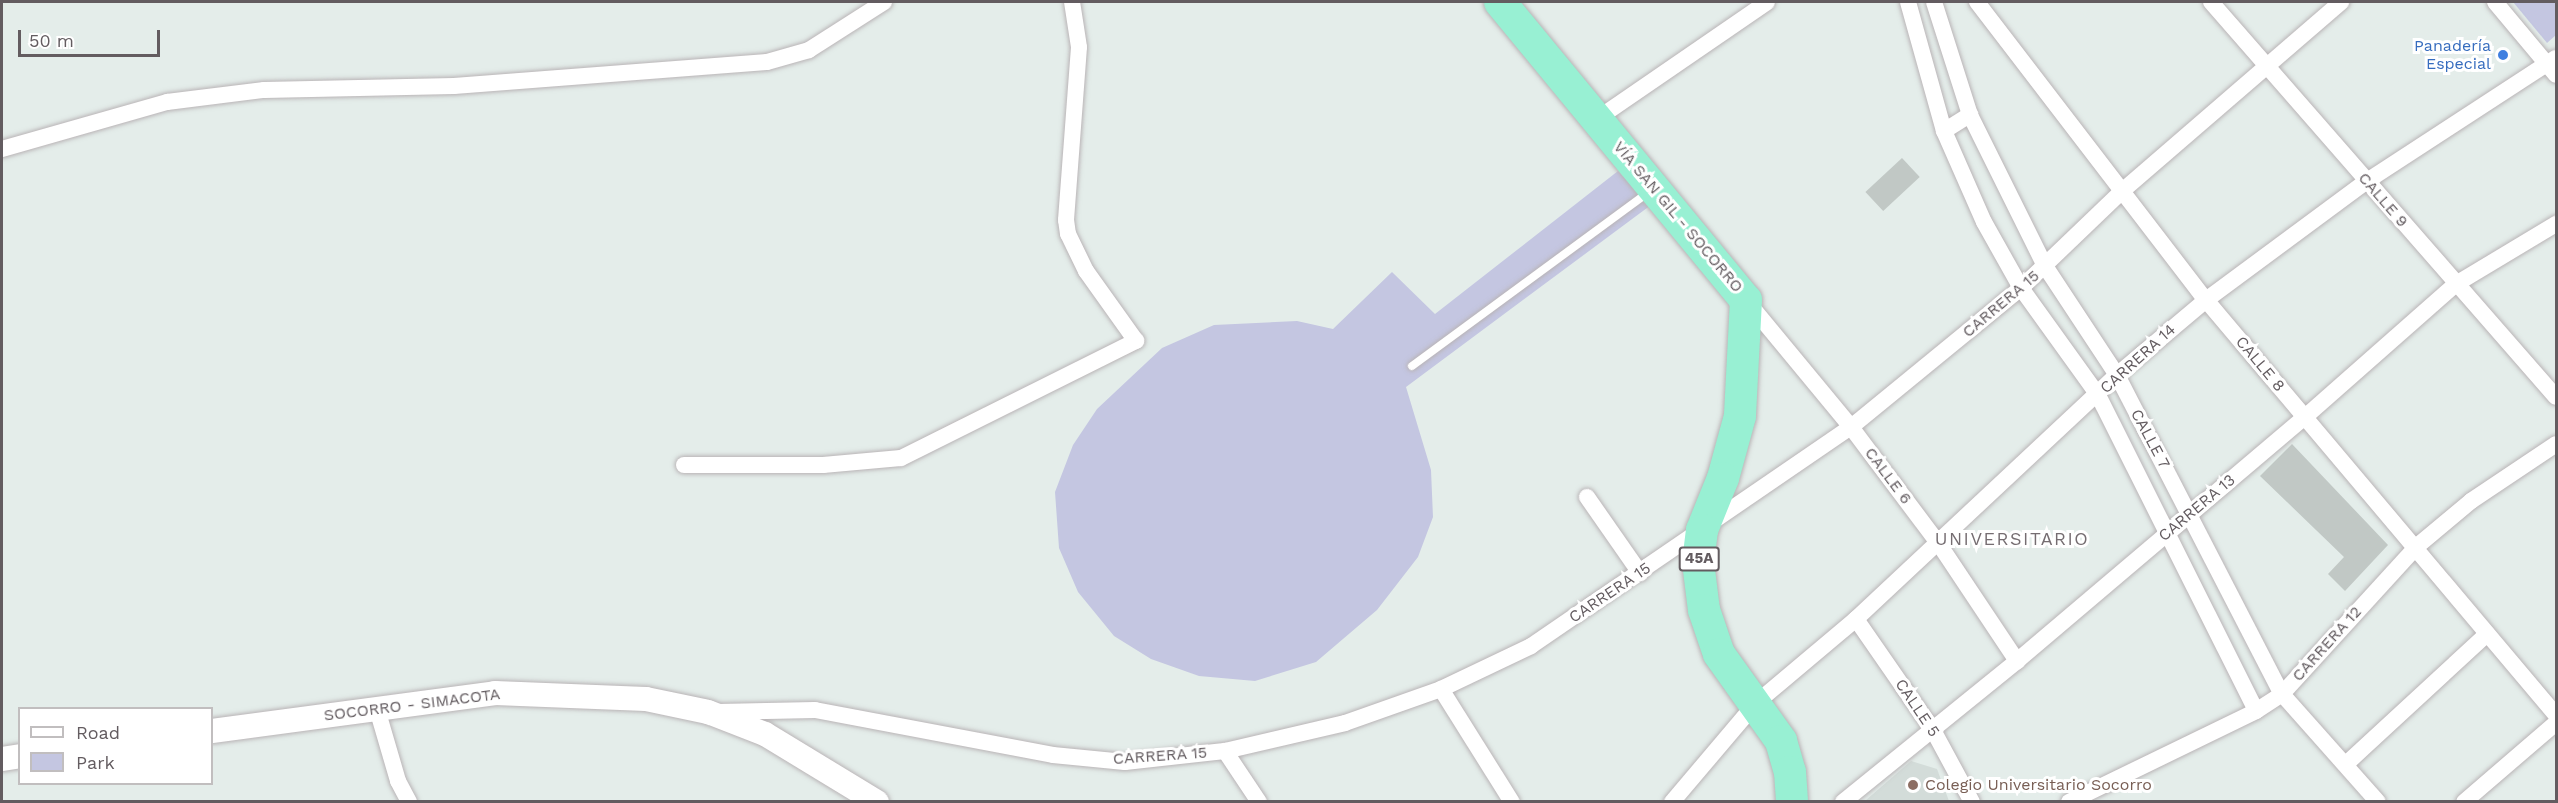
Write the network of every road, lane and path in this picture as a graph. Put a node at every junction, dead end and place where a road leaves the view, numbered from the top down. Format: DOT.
graph roads {
  1 [pos="884,2"];
  2 [pos="1072,2"];
  3 [pos="1500,2"];
  4 [pos="1767,2"];
  5 [pos="1908,2"];
  6 [pos="1934,2"];
  7 [pos="1977,2"];
  8 [pos="2211,2"];
  9 [pos="2341,2"];
  10 [pos="2495,2"];
  11 [pos="2266,64"];
  12 [pos="2553,66"];
  13 [pos="1970,115"];
  14 [pos="1596,118"];
  15 [pos="1944,131"];
  16 [pos="2,149"];
  17 [pos="2367,182"];
  18 [pos="1654,188"];
  19 [pos="2121,192"];
  20 [pos="2556,224"];
  21 [pos="2045,266"];
  22 [pos="2456,284"];
  23 [pos="2021,288"];
  24 [pos="1746,300"];
  25 [pos="2206,300"];
  26 [pos="1412,366"];
  27 [pos="2117,375"];
  28 [pos="2098,395"];
  29 [pos="2556,397"];
  30 [pos="2305,417"];
  31 [pos="1851,427"];
  32 [pos="2556,444"];
  33 [pos="684,465"];
  34 [pos="1587,497"];
  35 [pos="2189,514"];
  36 [pos="1702,530"];
  37 [pos="2167,533"];
  38 [pos="1939,544"];
  39 [pos="2416,548"];
  40 [pos="1640,573"];
  41 [pos="1856,619"];
  42 [pos="2487,634"];
  43 [pos="2018,661"];
  44 [pos="1441,689"];
  45 [pos="2282,694"];
  46 [pos="1755,704"];
  47 [pos="377,708"];
  48 [pos="2256,711"];
  49 [pos="708,712"];
  50 [pos="2556,715"];
  51 [pos="2556,723"];
  52 [pos="1933,730"];
  53 [pos="213,731"];
  54 [pos="1225,751"];
  55 [pos="18,756"];
  56 [pos="2,759"];
  57 [pos="2346,764"];
  58 [pos="409,801"];
  59 [pos="877,801"];
  60 [pos="1259,801"];
  61 [pos="1512,801"];
  62 [pos="1672,801"];
  63 [pos="1792,801"];
  64 [pos="1843,801"];
  65 [pos="1972,801"];
  66 [pos="2069,801"];
  67 [pos="2378,801"];
  68 [pos="2464,801"];
  1 -- 16 [label="street"];
  2 -- 33 [label="street"];
  3 -- 14 [label="highway, VÍA SAN GIL - SOCORRO"];
  4 -- 14 [label="street"];
  5 -- 15 [label="street"];
  6 -- 13 [label="street, CALLE 7"];
  7 -- 19 [label="street, CALLE 8"];
  8 -- 11 [label="street, CALLE 9"];
  9 -- 11 [label="street, CARRERA 15"];
  10 -- 12 [label="street"];
  11 -- 17 [label="street, CALLE 9"];
  11 -- 19 [label="street, CARRERA 15"];
  12 -- 17 [label="street, CARRERA 14"];
  13 -- 15 [label="street"];
  13 -- 21 [label="street, CALLE 7"];
  14 -- 18 [label="highway, VÍA SAN GIL - SOCORRO"];
  15 -- 23 [label="street"];
  17 -- 22 [label="street, CALLE 9"];
  17 -- 25 [label="street, CARRERA 14"];
  18 -- 24 [label="highway, VÍA SAN GIL - SOCORRO"];
  18 -- 26 [label="lane"];
  19 -- 21 [label="street, CARRERA 15"];
  19 -- 25 [label="street, CALLE 8"];
  20 -- 22 [label="street, CARRERA 13"];
  21 -- 23 [label="street, CARRERA 15"];
  21 -- 27 [label="street, CALLE 7"];
  22 -- 29 [label="street, CALLE 9"];
  22 -- 30 [label="street, CARRERA 13"];
  23 -- 28 [label="street"];
  23 -- 31 [label="street, CARRERA 15"];
  24 -- 31 [label="street, CALLE 6"];
  24 -- 36 [label="highway, VÍA SAN GIL - SOCORRO / 45A"];
  25 -- 27 [label="street, CARRERA 14"];
  25 -- 30 [label="street, CALLE 8"];
  27 -- 28 [label="street, CARRERA 14"];
  27 -- 35 [label="street, CALLE 7"];
  28 -- 37 [label="street"];
  28 -- 38 [label="street, CARRERA 14"];
  30 -- 35 [label="street, CARRERA 13"];
  30 -- 39 [label="street, CALLE 8"];
  31 -- 36 [label="street, CARRERA 15"];
  31 -- 38 [label="street, CALLE 6"];
  32 -- 39 [label="street, CARRERA 12"];
  34 -- 40 [label="street"];
  35 -- 37 [label="street, CARRERA 13"];
  35 -- 45 [label="street, CALLE 7"];
  36 -- 40 [label="street, CARRERA 15"];
  36 -- 46 [label="highway, VÍA SAN GIL - SOCORRO / 45A"];
  37 -- 43 [label="street, CARRERA 13"];
  37 -- 48 [label="street"];
  38 -- 41 [label="street, CARRERA 14"];
  38 -- 43 [label="street, CALLE 6"];
  39 -- 42 [label="street, CALLE 8"];
  39 -- 45 [label="street, CARRERA 12"];
  40 -- 44 [label="street, CARRERA 15"];
  41 -- 46 [label="street, CARRERA 14"];
  41 -- 52 [label="street, CALLE 5"];
  42 -- 50 [label="street, CALLE 8"];
  42 -- 57 [label="street"];
  43 -- 52 [label="street, CARRERA 13"];
  44 -- 54 [label="street, CARRERA 15"];
  44 -- 61 [label="street"];
  45 -- 48 [label="street, CARRERA 12"];
  45 -- 57 [label="street, CALLE 7"];
  46 -- 62 [label="street, CARRERA 14"];
  46 -- 63 [label="highway, VÍA SAN GIL - SOCORRO / 45A"];
  47 -- 49 [label="street, SOCORRO - SIMACOTA"];
  47 -- 53 [label="street, SOCORRO - SIMACOTA"];
  47 -- 58 [label="street"];
  48 -- 66 [label="street, CARRERA 12"];
  49 -- 54 [label="street, CARRERA 15"];
  49 -- 59 [label="street, SOCORRO - SIMACOTA"];
  51 -- 68 [label="street"];
  52 -- 64 [label="street, CARRERA 13"];
  52 -- 65 [label="street, CALLE 5"];
  54 -- 60 [label="street"];
  55 -- 56 [label="street"];
  57 -- 67 [label="street, CALLE 7"];
}
